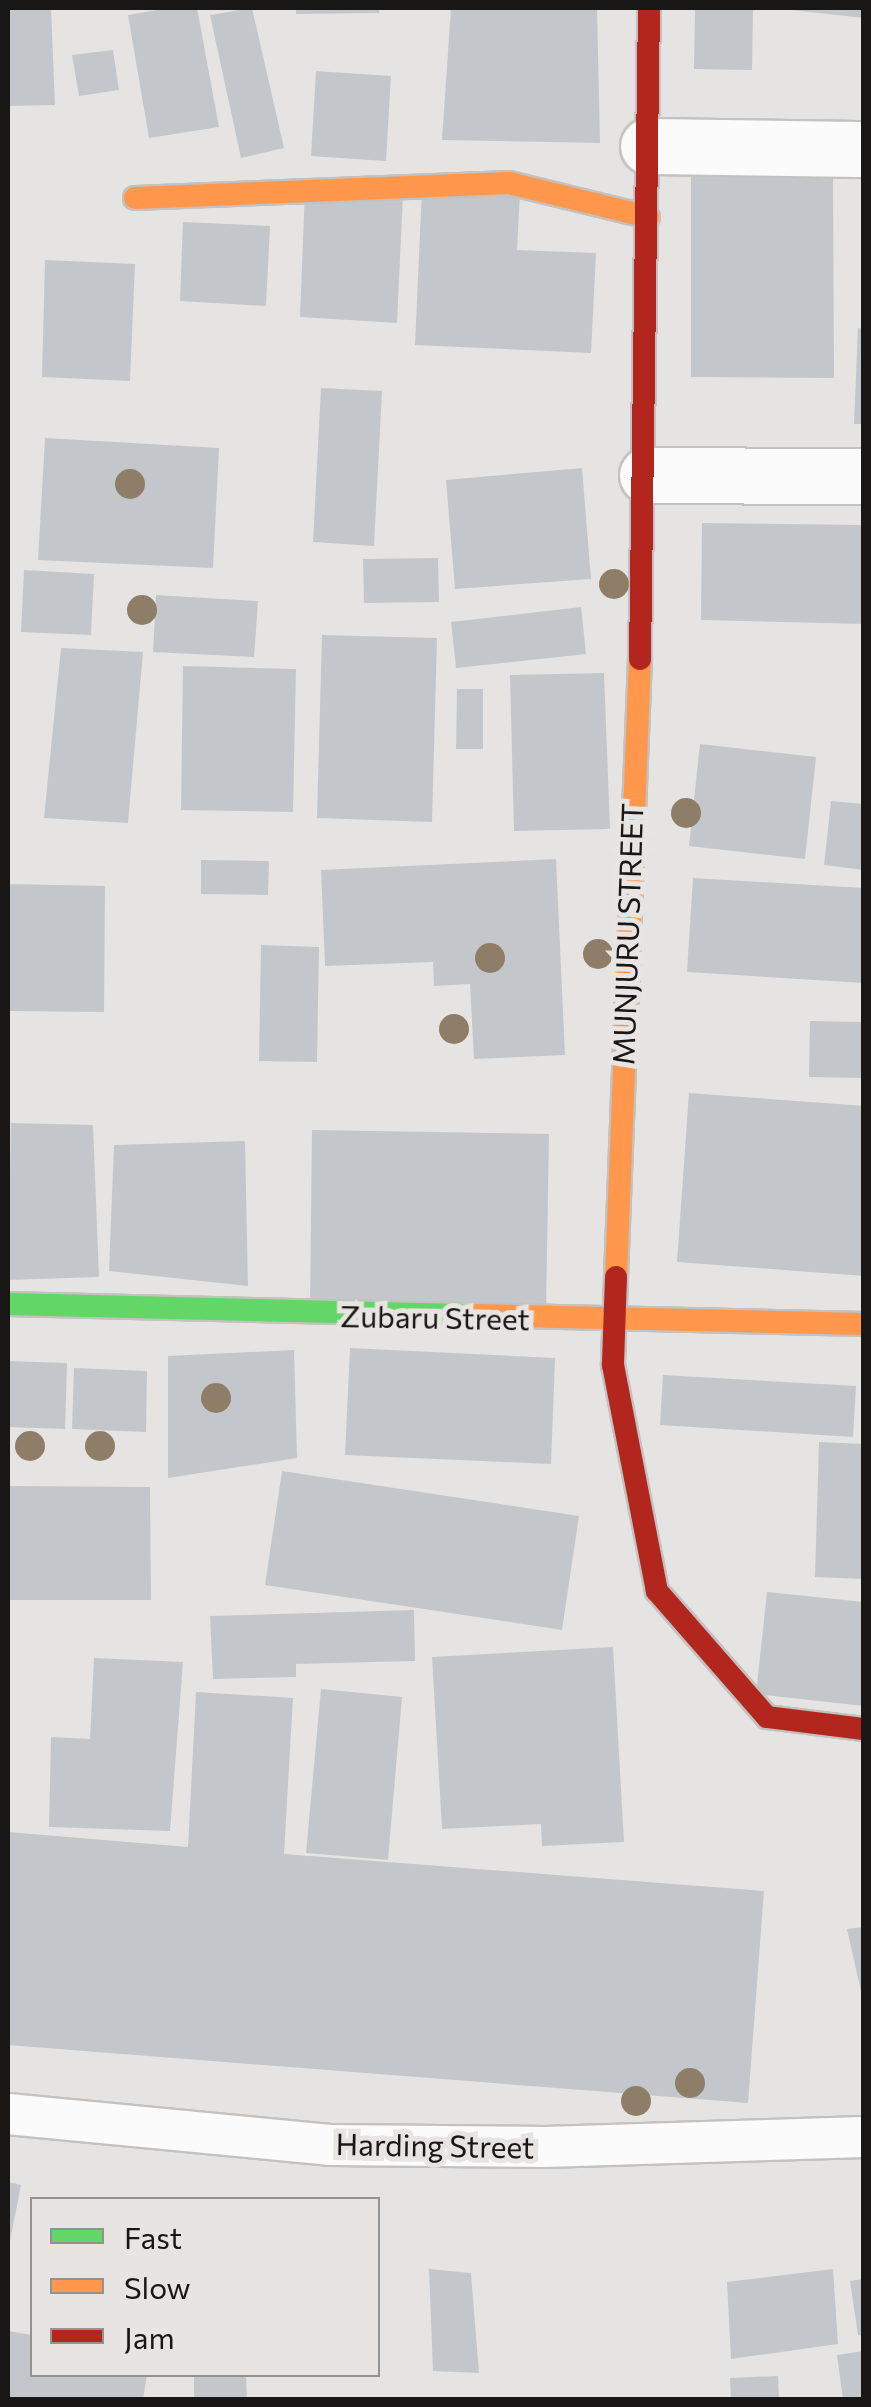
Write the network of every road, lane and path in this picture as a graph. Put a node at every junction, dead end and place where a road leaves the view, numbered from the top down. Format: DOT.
graph roads {
  1 [pos="649,8"];
  2 [pos="648,146"];
  3 [pos="864,150"];
  4 [pos="135,198"];
  5 [pos="648,217"];
  6 [pos="647,474"];
  7 [pos="864,476"];
  8 [pos="8,1304"];
  9 [pos="611,1321"];
  10 [pos="864,1324"];
  11 [pos="864,1729"];
  12 [pos="8,2114"];
  13 [pos="864,2137"];
  1 -- 2 [label="street, MUNJURU STREET"];
  2 -- 3 [label="street"];
  2 -- 5 [label="street, MUNJURU STREET"];
  4 -- 5 [label="street"];
  5 -- 6 [label="street, MUNJURU STREET"];
  6 -- 7 [label="street"];
  6 -- 9 [label="street, MUNJURU STREET"];
  8 -- 9 [label="street, Zubaru Street"];
  9 -- 10 [label="street, Zubaru Street"];
  9 -- 11 [label="street, MUNJURU STREET"];
  12 -- 13 [label="lane, Harding Street"];
}
